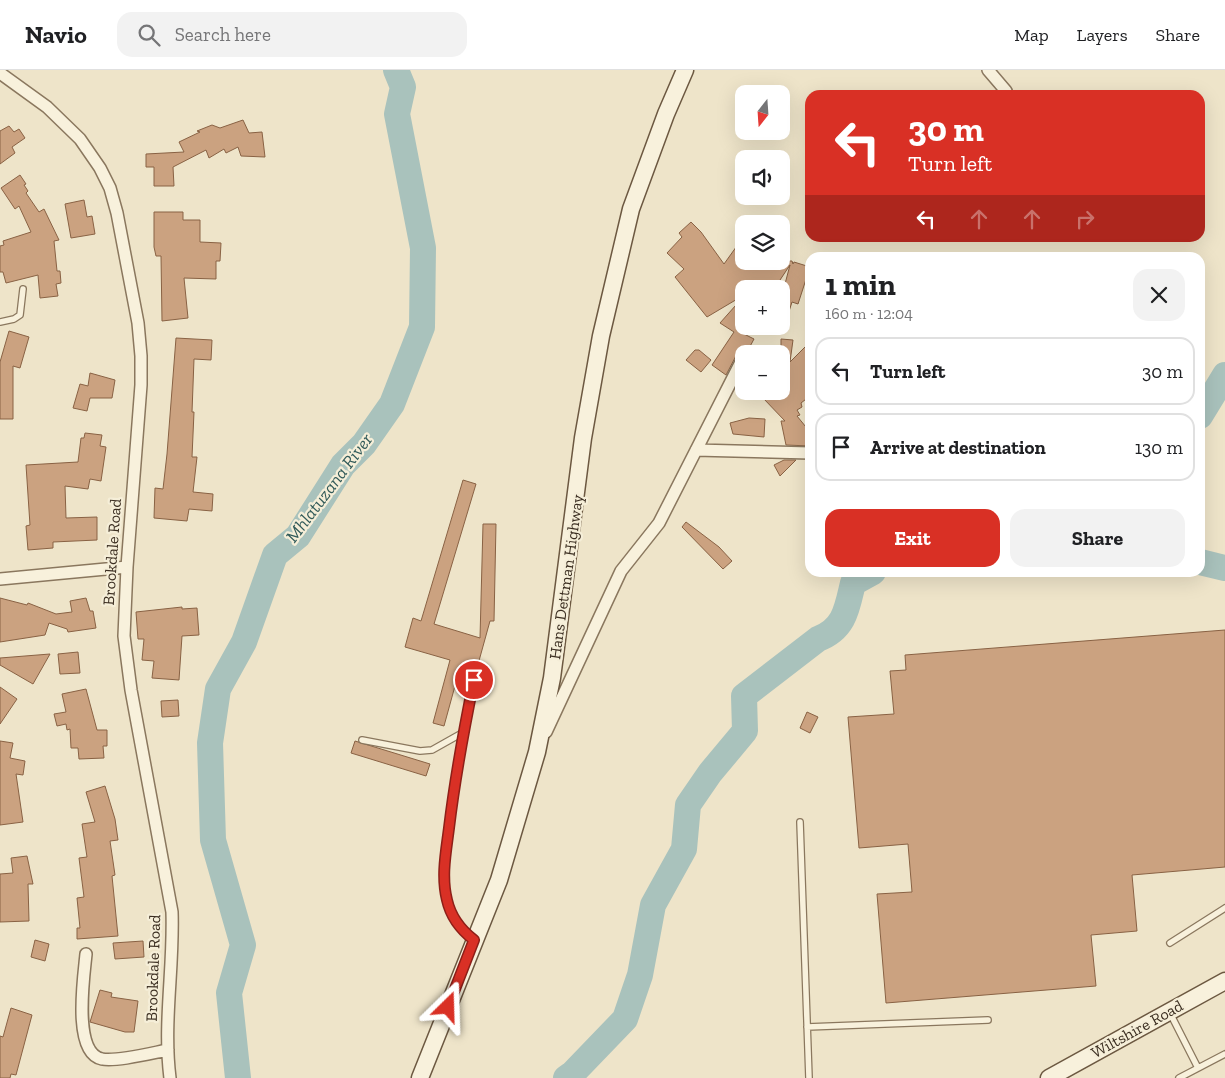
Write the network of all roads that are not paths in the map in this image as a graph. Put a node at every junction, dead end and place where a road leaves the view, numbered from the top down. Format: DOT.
graph roads {
  1 [pos="685,70"];
  2 [pos="988,70"];
  3 [pos="0,74"];
  4 [pos="1005,90"];
  5 [pos="23,289"];
  6 [pos="0,322"];
  7 [pos="735,374"];
  8 [pos="696,450"];
  9 [pos="805,453"];
  10 [pos="127,567"];
  11 [pos="0,579"];
  12 [pos="474,680"];
  13 [pos="464,732"];
  14 [pos="362,740"];
  15 [pos="537,752"];
  16 [pos="800,822"];
  17 [pos="1225,908"];
  18 [pos="474,940"];
  19 [pos="1170,943"];
  20 [pos="86,954"];
  21 [pos="1225,981"];
  22 [pos="1169,1011"];
  23 [pos="988,1020"];
  24 [pos="807,1027"];
  25 [pos="168,1050"];
  26 [pos="1225,1054"];
  27 [pos="1198,1068"];
  28 [pos="170,1078"];
  29 [pos="420,1078"];
  30 [pos="809,1078"];
  31 [pos="1049,1078"];
  32 [pos="1180,1078"];
  1 -- 15 [label="street, Hans Dettman Highway"];
  2 -- 4 [label="street"];
  3 -- 10 [label="street, Brookdale Road"];
  5 -- 6 [label="lane"];
  7 -- 8 [label="street"];
  8 -- 9 [label="street"];
  8 -- 15 [label="street"];
  10 -- 11 [label="street"];
  10 -- 25 [label="street, Brookdale Road"];
  12 -- 13 [label="lane"];
  13 -- 14 [label="lane"];
  13 -- 18 [label="lane"];
  15 -- 18 [label="street, Hans Dettman Highway"];
  16 -- 24 [label="lane"];
  17 -- 19 [label="lane"];
  18 -- 29 [label="street, Hans Dettman Highway"];
  20 -- 25 [label="street"];
  21 -- 22 [label="street, Wiltshire Road"];
  22 -- 27 [label="lane"];
  22 -- 31 [label="street, Wiltshire Road"];
  23 -- 24 [label="lane"];
  24 -- 30 [label="lane"];
  25 -- 28 [label="street, Brookdale Road"];
  26 -- 27 [label="lane"];
  27 -- 32 [label="lane"];
}
